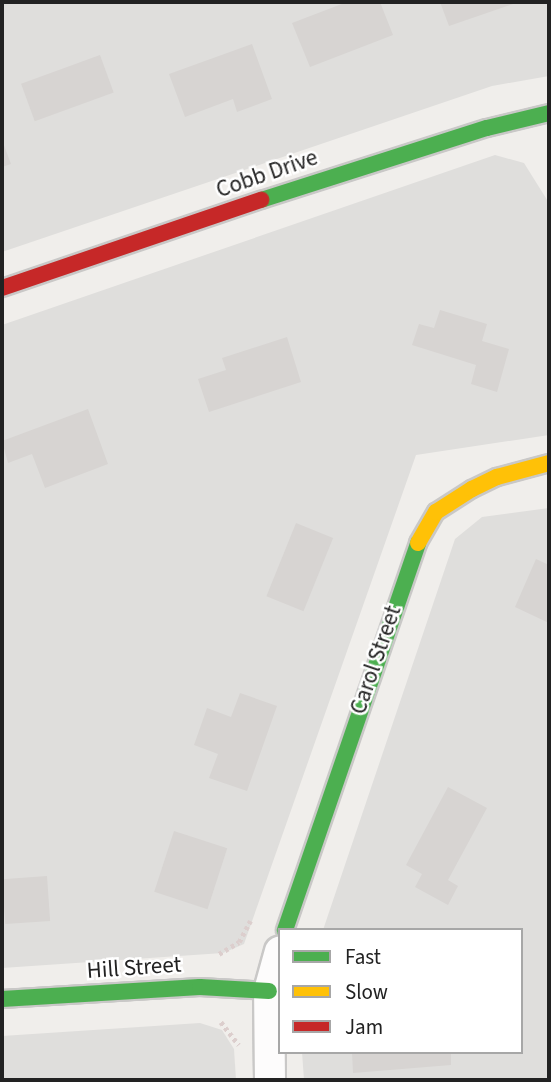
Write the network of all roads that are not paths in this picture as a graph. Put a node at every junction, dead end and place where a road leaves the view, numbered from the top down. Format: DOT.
graph roads {
  1 [pos="549,116"];
  2 [pos="2,288"];
  3 [pos="549,463"];
  4 [pos="286,928"];
  5 [pos="278,958"];
  6 [pos="269,991"];
  7 [pos="2,999"];
  8 [pos="270,1080"];
  1 -- 2 [label="street, Cobb Drive"];
  3 -- 4 [label="street, Carol Street"];
  5 -- 6 [label="street"];
  6 -- 7 [label="street, Hill Street"];
  6 -- 8 [label="street"];
}
